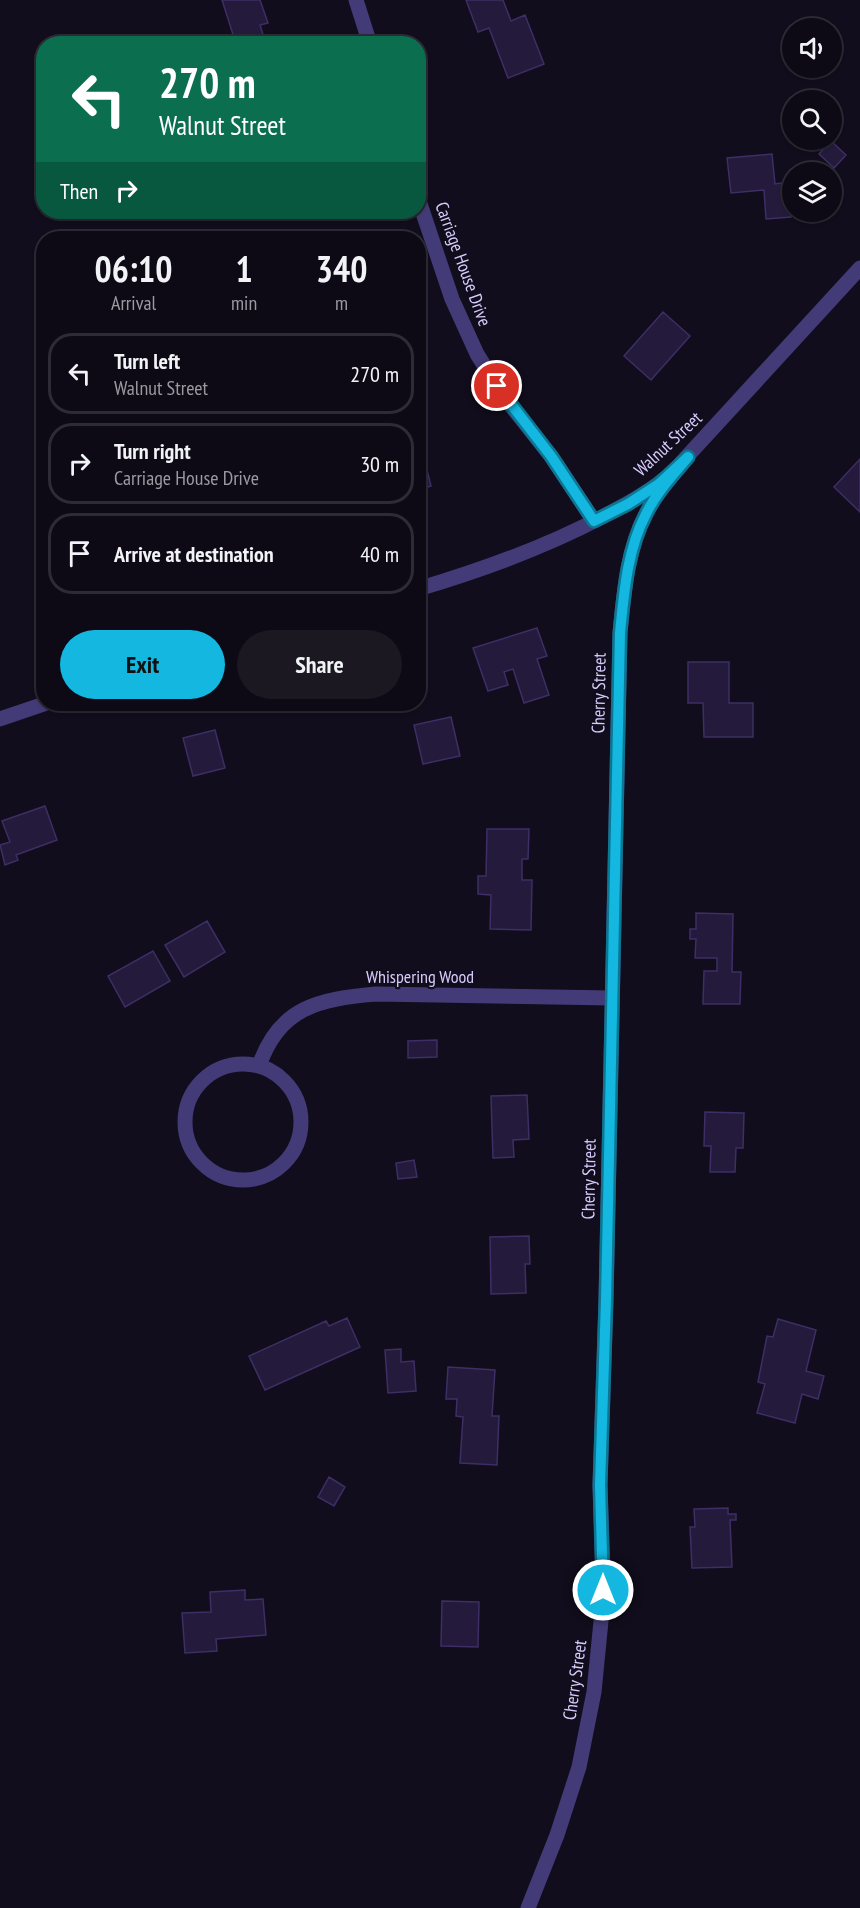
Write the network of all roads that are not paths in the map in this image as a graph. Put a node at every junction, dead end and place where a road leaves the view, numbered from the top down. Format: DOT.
graph roads {
  1 [pos="356,0"];
  2 [pos="367,36"];
  3 [pos="425,219"];
  4 [pos="860,268"];
  5 [pos="688,457"];
  6 [pos="594,521"];
  7 [pos="426,586"];
  8 [pos="36,706"];
  9 [pos="1,717"];
  10 [pos="612,999"];
  11 [pos="259,1066"];
  12 [pos="528,1908"];
  1 -- 2 [label="street"];
  3 -- 6 [label="street, Carriage House Drive"];
  4 -- 5 [label="street, Walnut Street"];
  5 -- 6 [label="street, Walnut Street"];
  5 -- 10 [label="street, Cherry Street"];
  6 -- 7 [label="street, Walnut Street"];
  8 -- 9 [label="street"];
  10 -- 11 [label="street, Whispering Wood"];
  10 -- 12 [label="street, Cherry Street"];
  11 -- 11 [label="street"];
}
